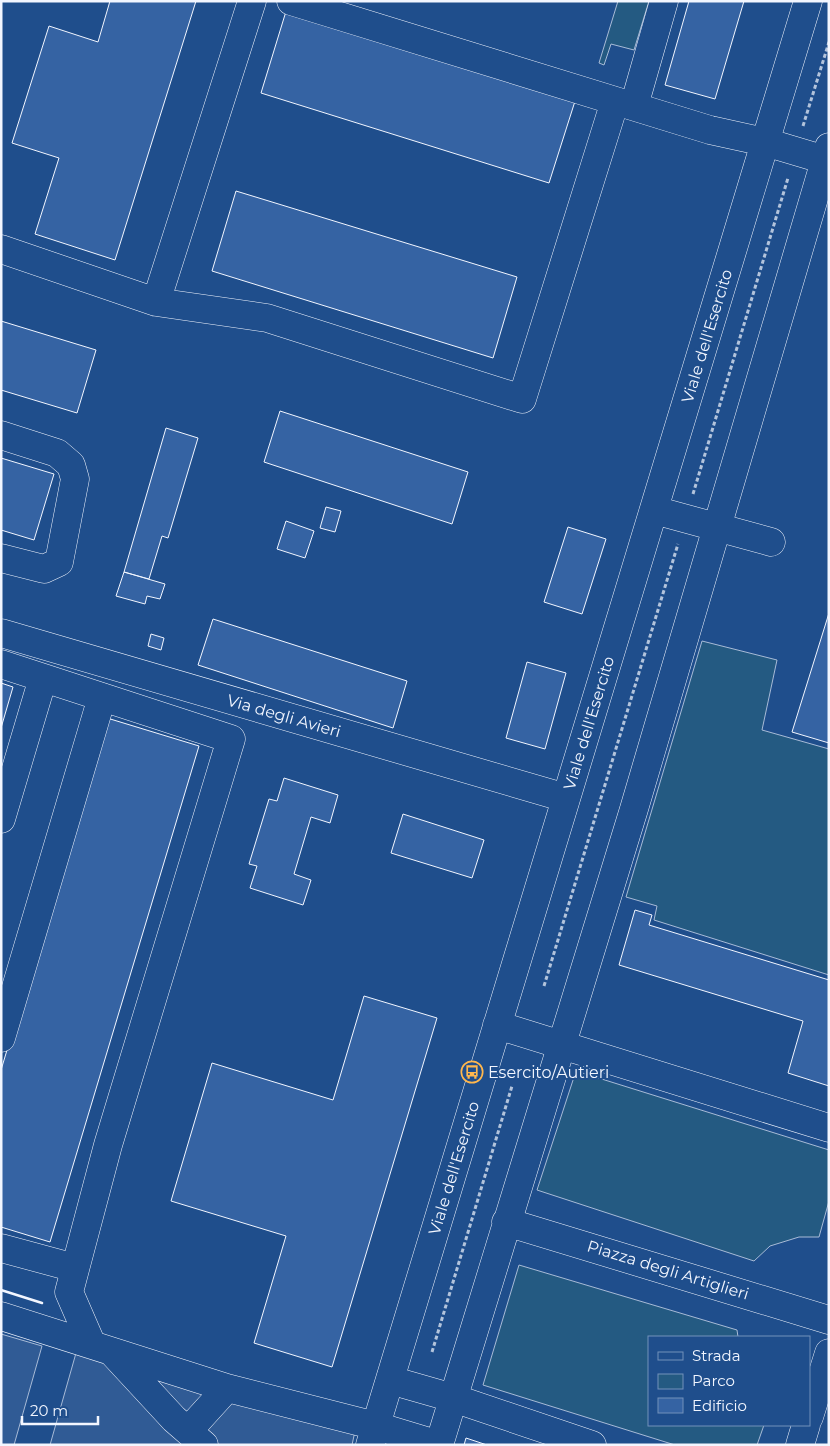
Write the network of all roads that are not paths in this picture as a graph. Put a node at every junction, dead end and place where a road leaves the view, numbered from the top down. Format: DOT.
graph roads {
  1 [pos="252,1"];
  2 [pos="291,1"];
  3 [pos="664,1"];
  4 [pos="808,1"];
  5 [pos="625,104"];
  6 [pos="766,142"];
  7 [pos="828,156"];
  8 [pos="1,249"];
  9 [pos="156,302"];
  10 [pos="1,435"];
  11 [pos="654,510"];
  12 [pos="718,526"];
  13 [pos="771,542"];
  14 [pos="1,558"];
  15 [pos="1,634"];
  16 [pos="1,664"];
  17 [pos="43,678"];
  18 [pos="102,697"];
  19 [pos="566,798"];
  20 [pos="1,819"];
  21 [pos="497,1025"];
  22 [pos="1,1038"];
  23 [pos="560,1046"];
  24 [pos="829,1128"];
  25 [pos="506,1222"];
  26 [pos="1,1248"];
  27 [pos="75,1268"];
  28 [pos="1,1316"];
  29 [pos="829,1320"];
  30 [pos="101,1348"];
  31 [pos="829,1353"];
  32 [pos="390,1380"];
  33 [pos="227,1388"];
  34 [pos="453,1398"];
  35 [pos="810,1414"];
  36 [pos="806,1426"];
  37 [pos="373,1435"];
  38 [pos="196,1438"];
  39 [pos="439,1445"];
  40 [pos="592,1445"];
  41 [pos="800,1445"];
  1 -- 9 [label="street"];
  2 -- 5 [label="street"];
  3 -- 5 [label="street"];
  4 -- 6 [label="street, Viale dell'Esercito"];
  5 -- 6 [label="street"];
  5 -- 9 [label="street"];
  6 -- 7 [label="street"];
  6 -- 11 [label="street, Viale dell'Esercito"];
  7 -- 12 [label="street"];
  8 -- 9 [label="street"];
  10 -- 14 [label="street"];
  11 -- 12 [label="street"];
  11 -- 19 [label="street, Viale dell'Esercito"];
  12 -- 13 [label="street"];
  12 -- 23 [label="street"];
  15 -- 19 [label="street, Via degli Avieri"];
  16 -- 17 [label="street"];
  17 -- 18 [label="street"];
  17 -- 20 [label="street"];
  18 -- 22 [label="street"];
  18 -- 27 [label="street"];
  19 -- 21 [label="street, Viale dell'Esercito"];
  21 -- 23 [label="street"];
  21 -- 32 [label="street, Viale dell'Esercito"];
  23 -- 24 [label="street"];
  23 -- 25 [label="street"];
  25 -- 29 [label="street, Piazza degli Artiglieri"];
  25 -- 34 [label="street"];
  26 -- 27 [label="street"];
  27 -- 30 [label="street"];
  28 -- 30 [label="street"];
  30 -- 33 [label="street"];
  30 -- 38 [label="street"];
  31 -- 35 [label="street"];
  32 -- 34 [label="street"];
  32 -- 37 [label="street, Viale dell'Esercito"];
  33 -- 37 [label="street"];
  33 -- 38 [label="street"];
  34 -- 39 [label="street"];
  34 -- 40 [label="street"];
  36 -- 41 [label="street"];
  37 -- 39 [label="street"];
}
